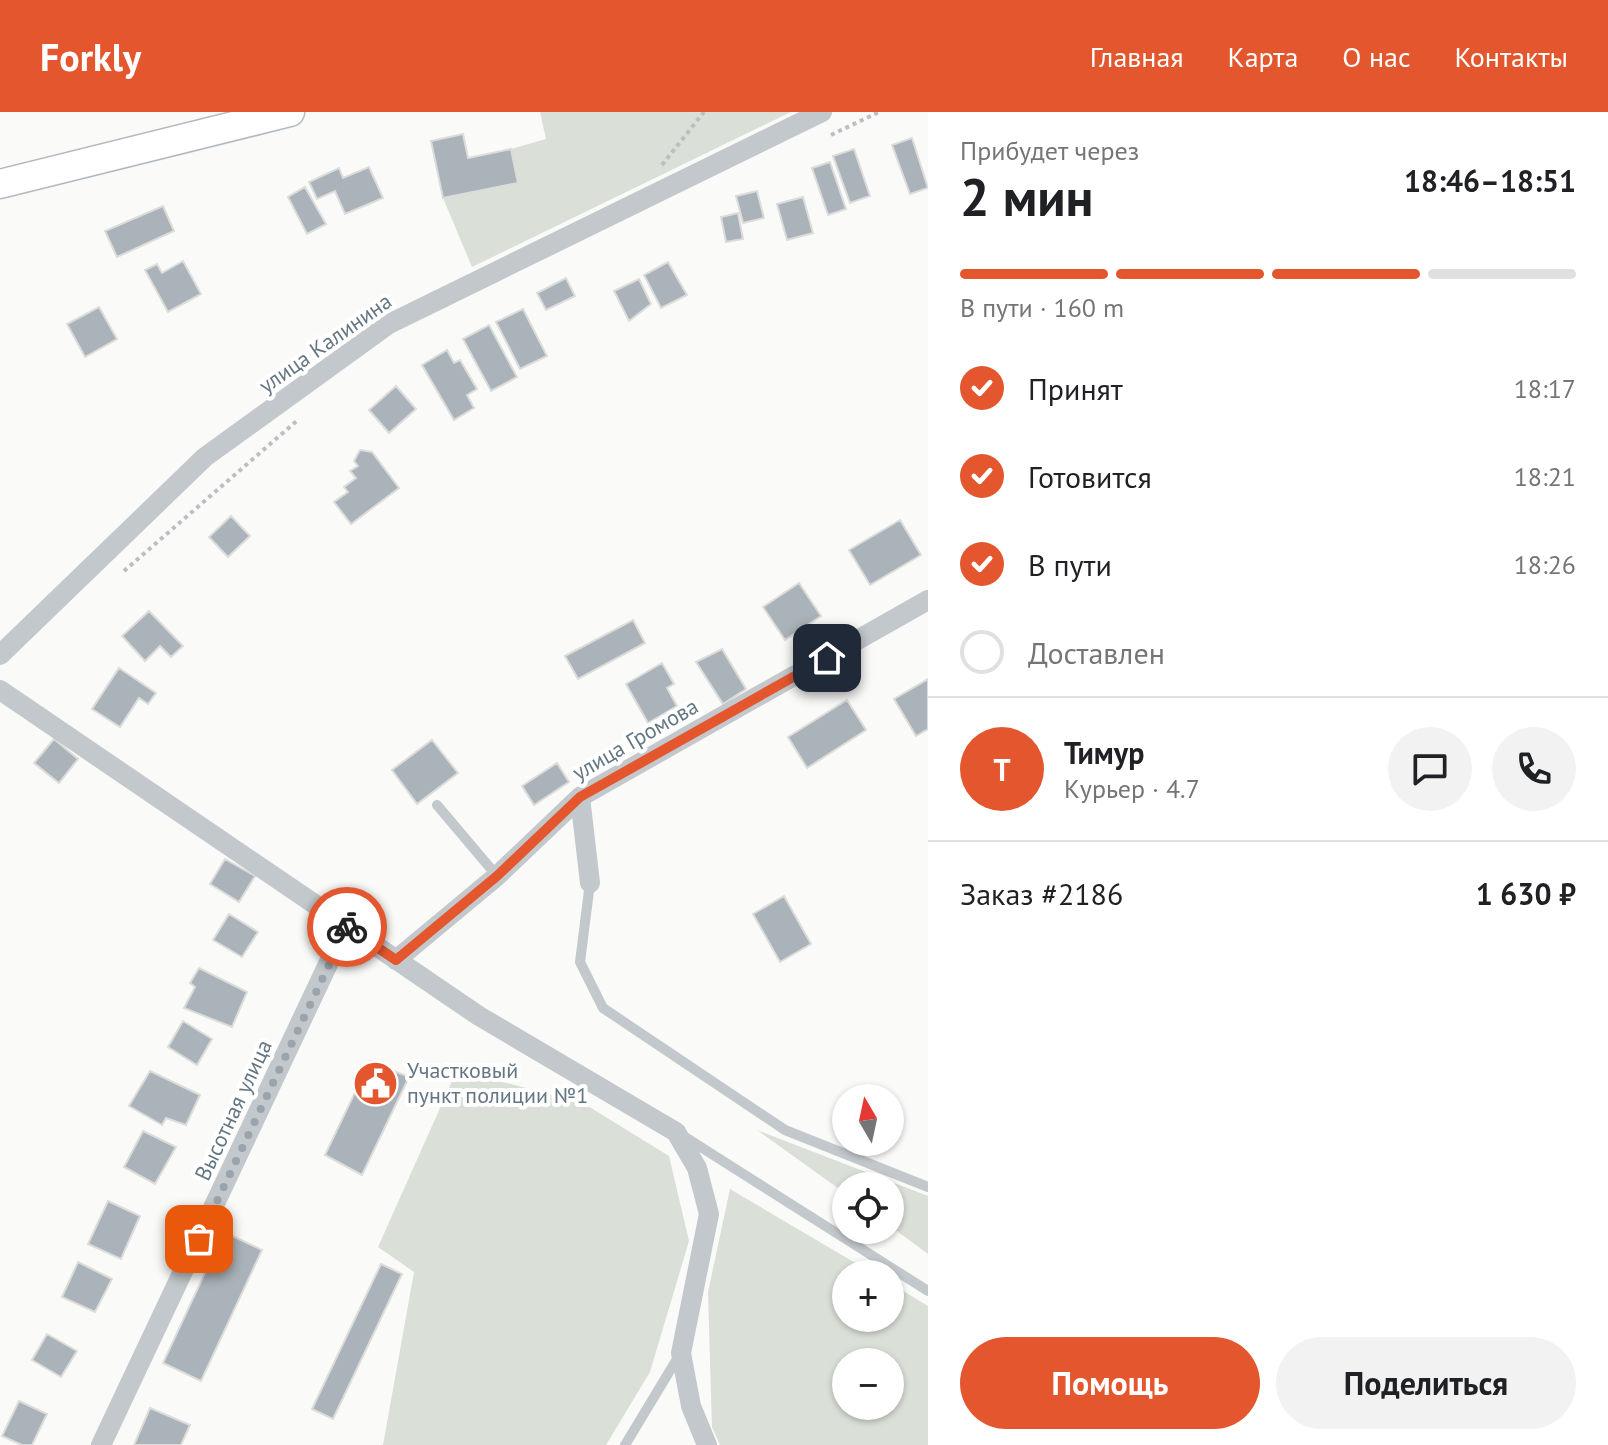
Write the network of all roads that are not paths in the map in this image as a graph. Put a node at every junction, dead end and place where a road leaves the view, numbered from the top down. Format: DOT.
graph roads {
  1 [pos="233,112"];
  2 [pos="290,112"];
  3 [pos="822,112"];
  4 [pos="0,169"];
  5 [pos="0,184"];
  6 [pos="928,600"];
  7 [pos="0,655"];
  8 [pos="0,690"];
  9 [pos="580,797"];
  10 [pos="437,805"];
  11 [pos="497,876"];
  12 [pos="590,883"];
  13 [pos="346,926"];
  14 [pos="396,960"];
  15 [pos="676,1132"];
  16 [pos="928,1187"];
  17 [pos="928,1291"];
  18 [pos="681,1353"];
  19 [pos="101,1445"];
  20 [pos="625,1445"];
  21 [pos="707,1445"];
  1 -- 4 [label="main road"];
  2 -- 5 [label="main road"];
  3 -- 7 [label="street, улица Калинина"];
  6 -- 9 [label="street, улица Громова"];
  8 -- 13 [label="street"];
  9 -- 11 [label="street, улица Громова"];
  9 -- 12 [label="street"];
  10 -- 11 [label="lane"];
  11 -- 14 [label="street, улица Громова"];
  12 -- 16 [label="lane"];
  13 -- 14 [label="street"];
  13 -- 19 [label="street, Высотная улица"];
  14 -- 15 [label="street"];
  15 -- 17 [label="lane"];
  15 -- 18 [label="street"];
  18 -- 20 [label="lane"];
  18 -- 21 [label="street"];
}
